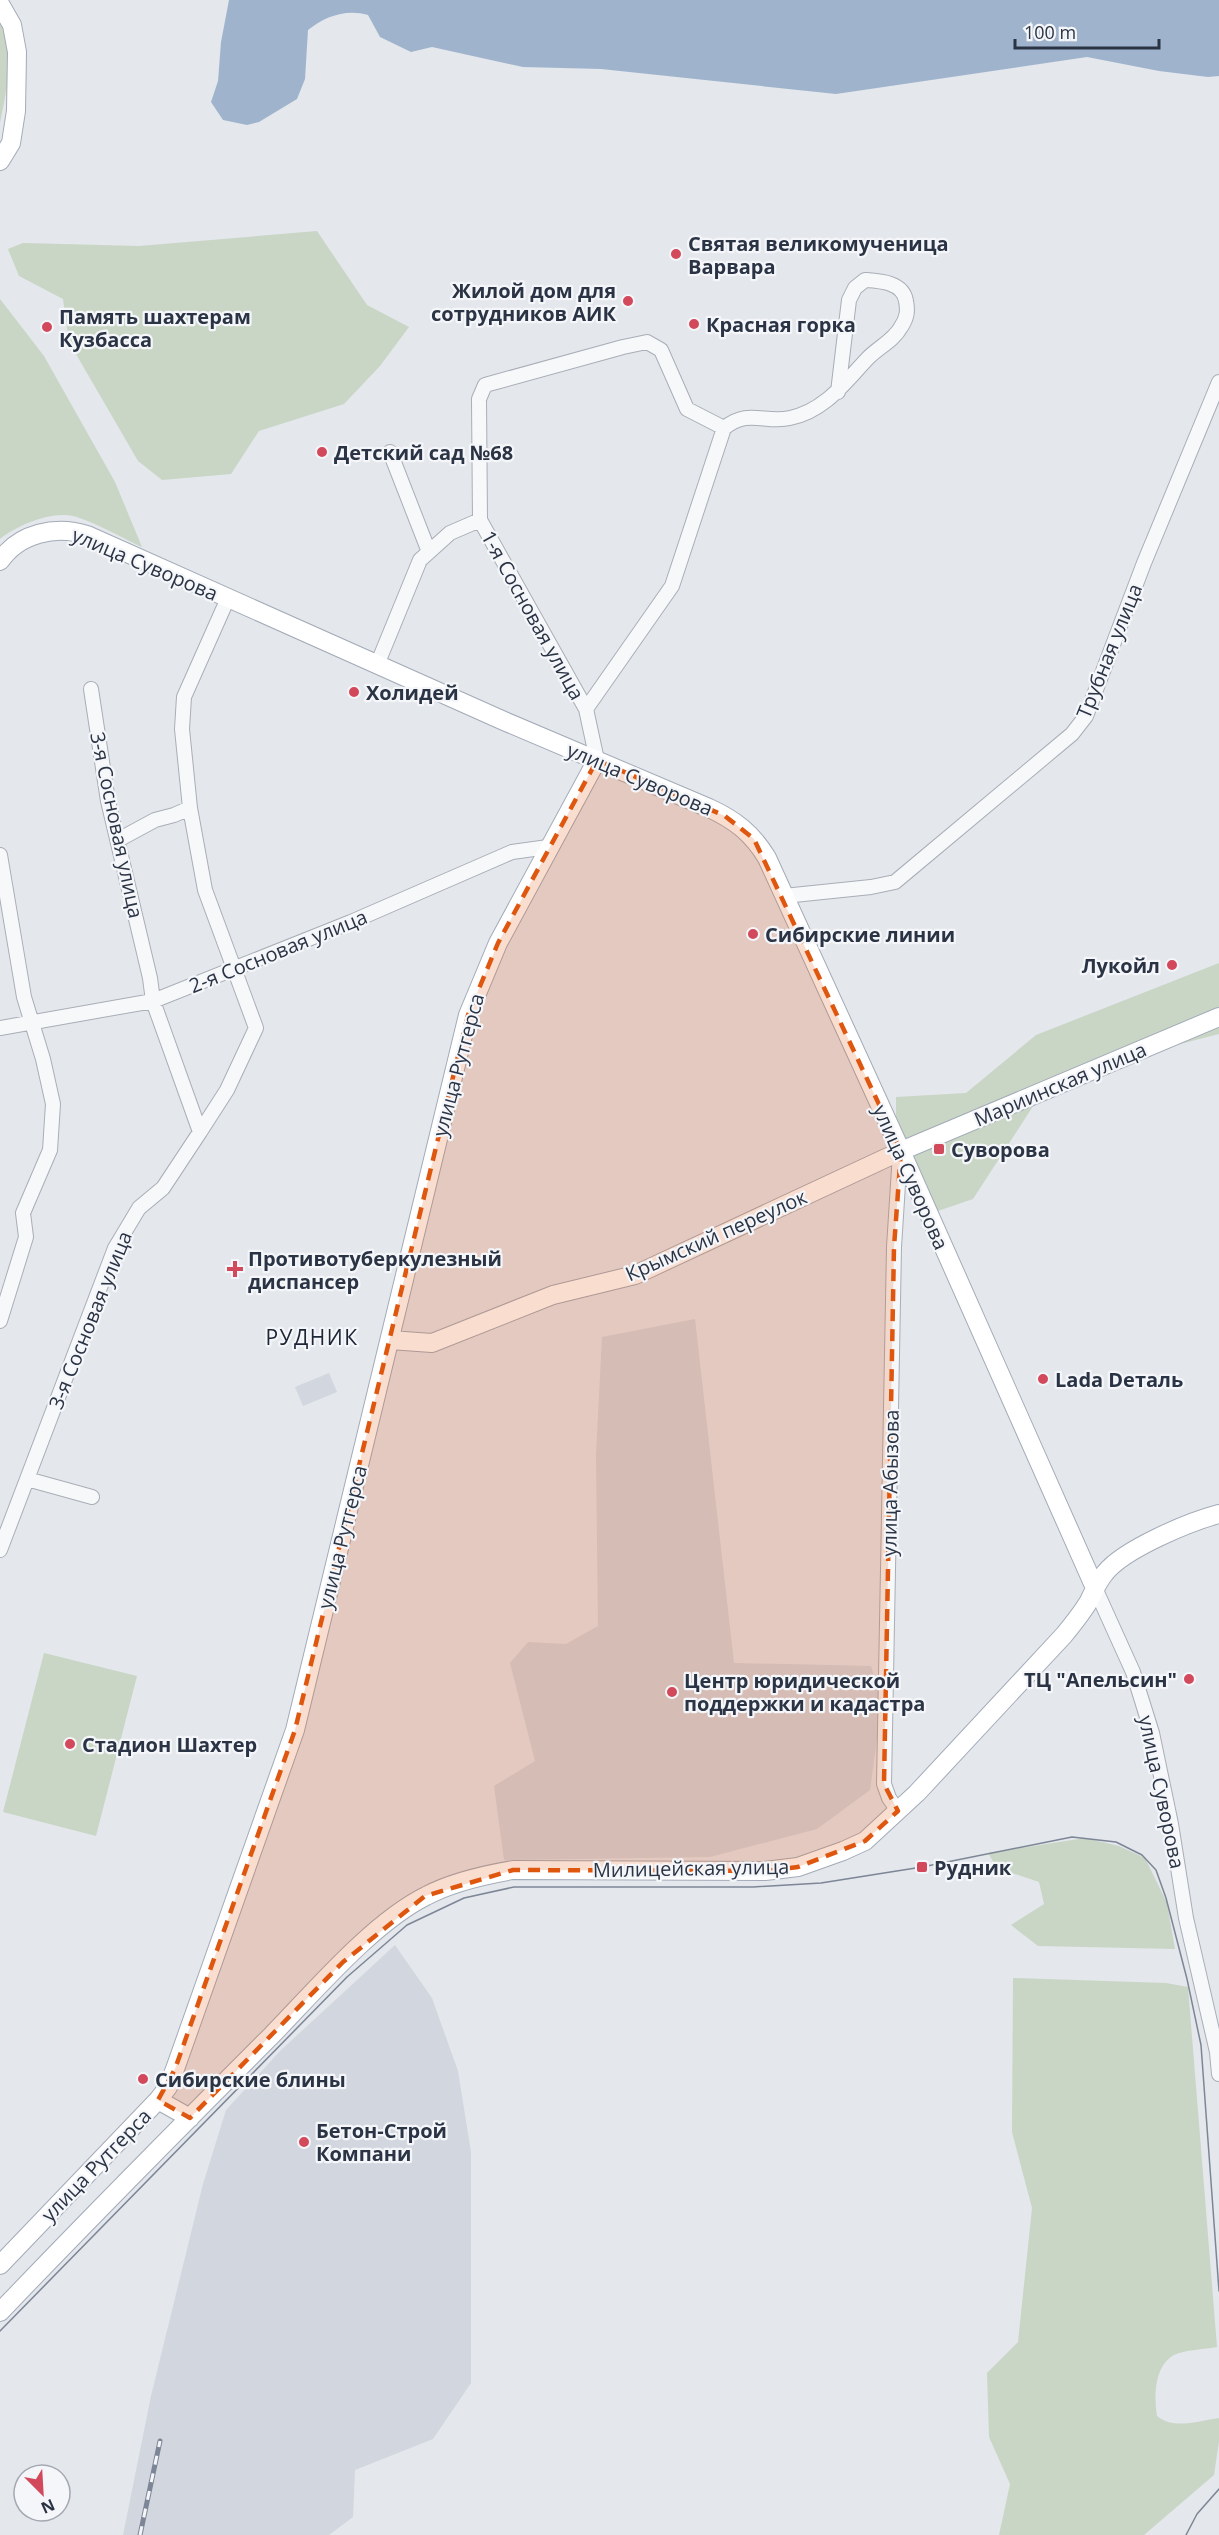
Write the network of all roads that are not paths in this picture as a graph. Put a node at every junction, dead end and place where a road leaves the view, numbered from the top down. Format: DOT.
graph roads {
  1 [pos="0,4"];
  2 [pos="16,79"];
  3 [pos="0,140"];
  4 [pos="0,161"];
  5 [pos="1219,382"];
  6 [pos="838,392"];
  7 [pos="724,428"];
  8 [pos="390,453"];
  9 [pos="480,520"];
  10 [pos="429,552"];
  11 [pos="0,561"];
  12 [pos="228,598"];
  13 [pos="377,665"];
  14 [pos="91,689"];
  15 [pos="586,710"];
  16 [pos="597,760"];
  17 [pos="190,808"];
  18 [pos="118,840"];
  19 [pos="548,847"];
  20 [pos="0,855"];
  21 [pos="784,896"];
  22 [pos="233,970"];
  23 [pos="153,1001"];
  24 [pos="1219,1017"];
  25 [pos="32,1022"];
  26 [pos="0,1028"];
  27 [pos="200,1132"];
  28 [pos="900,1151"];
  29 [pos="0,1321"];
  30 [pos="390,1340"];
  31 [pos="27,1479"];
  32 [pos="92,1497"];
  33 [pos="1219,1514"];
  34 [pos="1076,1545"];
  35 [pos="0,1550"];
  36 [pos="1121,1558"];
  37 [pos="1095,1588"];
  38 [pos="898,1811"];
  39 [pos="425,1896"];
  40 [pos="1219,2074"];
  41 [pos="158,2100"];
  42 [pos="190,2118"];
  43 [pos="0,2265"];
  44 [pos="0,2312"];
  1 -- 2 [label="main road"];
  2 -- 3 [label="main road"];
  2 -- 4 [label="main road"];
  5 -- 21 [label="street, Трубная улица"];
  6 -- 6 [label="street"];
  6 -- 7 [label="street"];
  7 -- 9 [label="street"];
  7 -- 15 [label="street"];
  8 -- 10 [label="street"];
  9 -- 10 [label="street"];
  9 -- 15 [label="street, 1-я Сосновая улица"];
  10 -- 13 [label="street"];
  11 -- 12 [label="main road, улица Суворова"];
  12 -- 13 [label="main road, улица Суворова"];
  12 -- 17 [label="street, улица Суворова"];
  13 -- 16 [label="main road, улица Суворова"];
  14 -- 18 [label="street, 3-я Сосновая улица"];
  15 -- 16 [label="street, 1-я Сосновая улица"];
  16 -- 19 [label="main road, улица Рутгерса"];
  16 -- 21 [label="main road, улица Суворова"];
  17 -- 18 [label="street"];
  17 -- 22 [label="street, улица Суворова"];
  18 -- 23 [label="street, 3-я Сосновая улица"];
  19 -- 22 [label="street, 2-я Сосновая улица"];
  19 -- 30 [label="main road, улица Рутгерса"];
  20 -- 25 [label="street"];
  21 -- 28 [label="main road, улица Суворова"];
  22 -- 23 [label="street, 2-я Сосновая улица"];
  22 -- 27 [label="street, улица Суворова"];
  23 -- 25 [label="street, 2-я Сосновая улица"];
  23 -- 27 [label="street, 3-я Сосновая улица"];
  24 -- 28 [label="main road, Мариинская улица"];
  25 -- 26 [label="street, 2-я Сосновая улица"];
  25 -- 29 [label="street"];
  27 -- 31 [label="street, 3-я Сосновая улица"];
  28 -- 30 [label="main road, Крымский переулок"];
  28 -- 34 [label="main road, улица Суворова"];
  28 -- 38 [label="street, улица Абызова"];
  30 -- 41 [label="main road, улица Рутгерса"];
  31 -- 32 [label="street"];
  31 -- 35 [label="street, 3-я Сосновая улица"];
  33 -- 36 [label="main road"];
  34 -- 36 [label="main road"];
  34 -- 37 [label="main road, улица Суворова"];
  36 -- 37 [label="main road, Милицейская улица"];
  37 -- 38 [label="main road, Милицейская улица"];
  37 -- 40 [label="street, улица Суворова"];
  38 -- 39 [label="main road, Милицейская улица"];
  39 -- 42 [label="main road, улица Рутгерса"];
  41 -- 42 [label="main road"];
  41 -- 43 [label="main road, улица Рутгерса"];
  42 -- 44 [label="main road, улица Рутгерса"];
}
